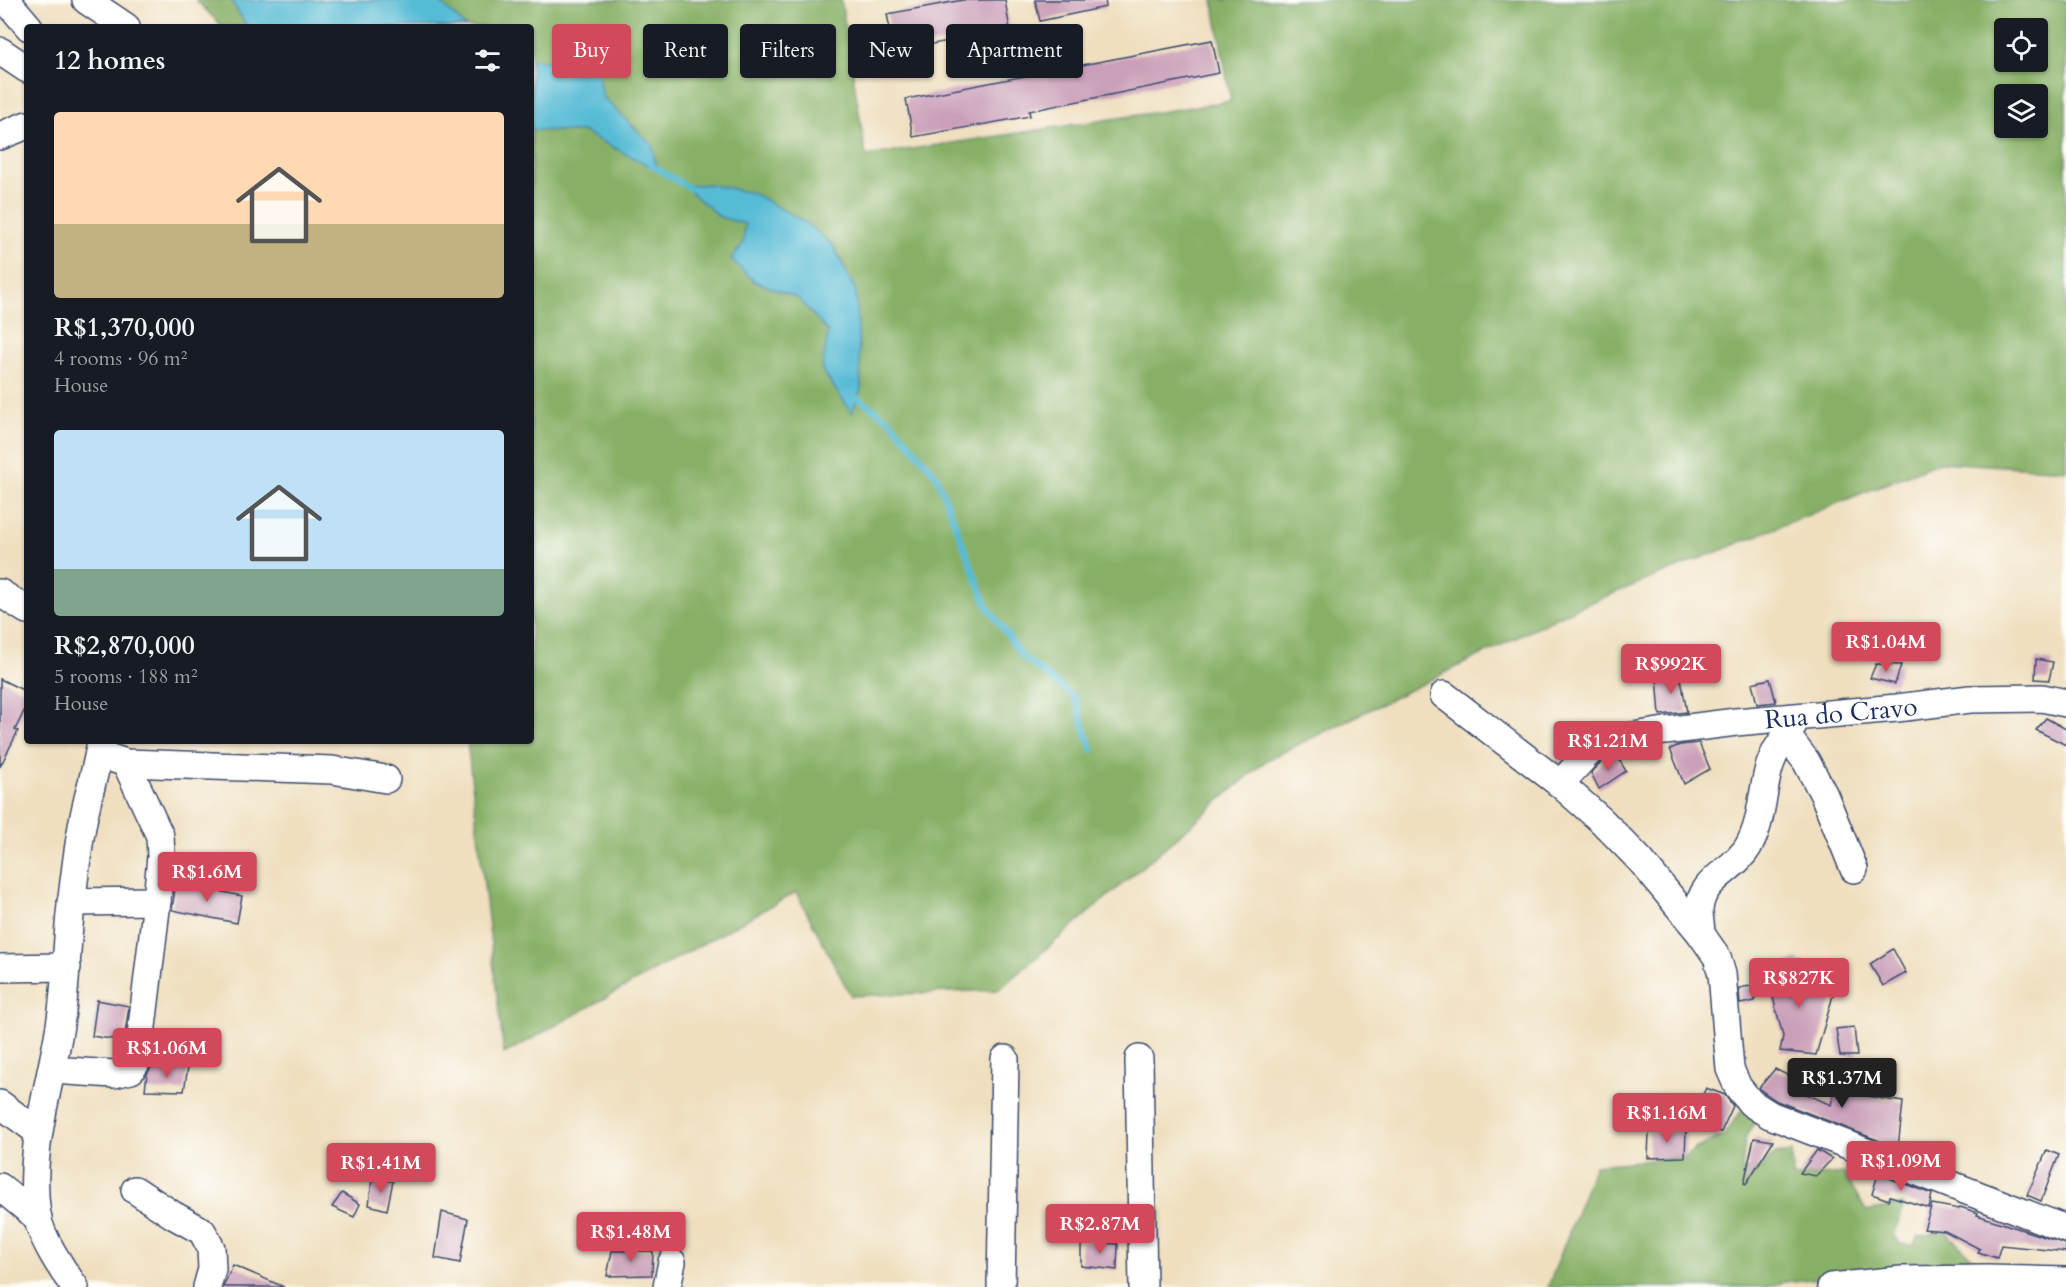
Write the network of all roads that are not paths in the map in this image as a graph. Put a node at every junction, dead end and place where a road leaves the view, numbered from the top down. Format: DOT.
graph roads {
  1 [pos="6,0"];
  2 [pos="86,0"];
  3 [pos="26,24"];
  4 [pos="122,24"];
  5 [pos="0,51"];
  6 [pos="24,67"];
  7 [pos="24,126"];
  8 [pos="0,136"];
  9 [pos="0,592"];
  10 [pos="24,608"];
  11 [pos="1444,695"];
  12 [pos="2066,703"];
  13 [pos="1792,727"];
  14 [pos="100,748"];
  15 [pos="207,753"];
  16 [pos="126,763"];
  17 [pos="386,779"];
  18 [pos="1560,784"];
  19 [pos="1854,869"];
  20 [pos="157,901"];
  21 [pos="71,902"];
  22 [pos="1701,934"];
  23 [pos="67,967"];
  24 [pos="0,968"];
  25 [pos="1005,1059"];
  26 [pos="1139,1059"];
  27 [pos="52,1070"];
  28 [pos="0,1104"];
  29 [pos="38,1132"];
  30 [pos="0,1187"];
  31 [pos="135,1190"];
  32 [pos="38,1218"];
  33 [pos="2066,1229"];
  34 [pos="2066,1281"];
  35 [pos="75,1287"];
  36 [pos="207,1287"];
  37 [pos="1001,1287"];
  38 [pos="1143,1287"];
  39 [pos="1831,1287"];
  1 -- 3 [label="street"];
  2 -- 4 [label="street"];
  5 -- 6 [label="street"];
  7 -- 8 [label="street"];
  9 -- 10 [label="street"];
  11 -- 18 [label="street"];
  12 -- 13 [label="street, Rua do Cravo"];
  13 -- 18 [label="street, Rua do Cravo"];
  13 -- 19 [label="street"];
  13 -- 22 [label="street"];
  14 -- 16 [label="street"];
  14 -- 21 [label="street"];
  15 -- 16 [label="street"];
  15 -- 17 [label="street"];
  16 -- 20 [label="street"];
  18 -- 22 [label="street"];
  20 -- 21 [label="street"];
  20 -- 27 [label="street"];
  21 -- 23 [label="street"];
  22 -- 33 [label="street"];
  23 -- 24 [label="street"];
  23 -- 27 [label="street"];
  25 -- 37 [label="street"];
  26 -- 38 [label="street"];
  27 -- 29 [label="street"];
  28 -- 29 [label="street"];
  29 -- 32 [label="street"];
  30 -- 32 [label="street"];
  31 -- 36 [label="street"];
  32 -- 35 [label="street"];
  34 -- 39 [label="street"];
}
